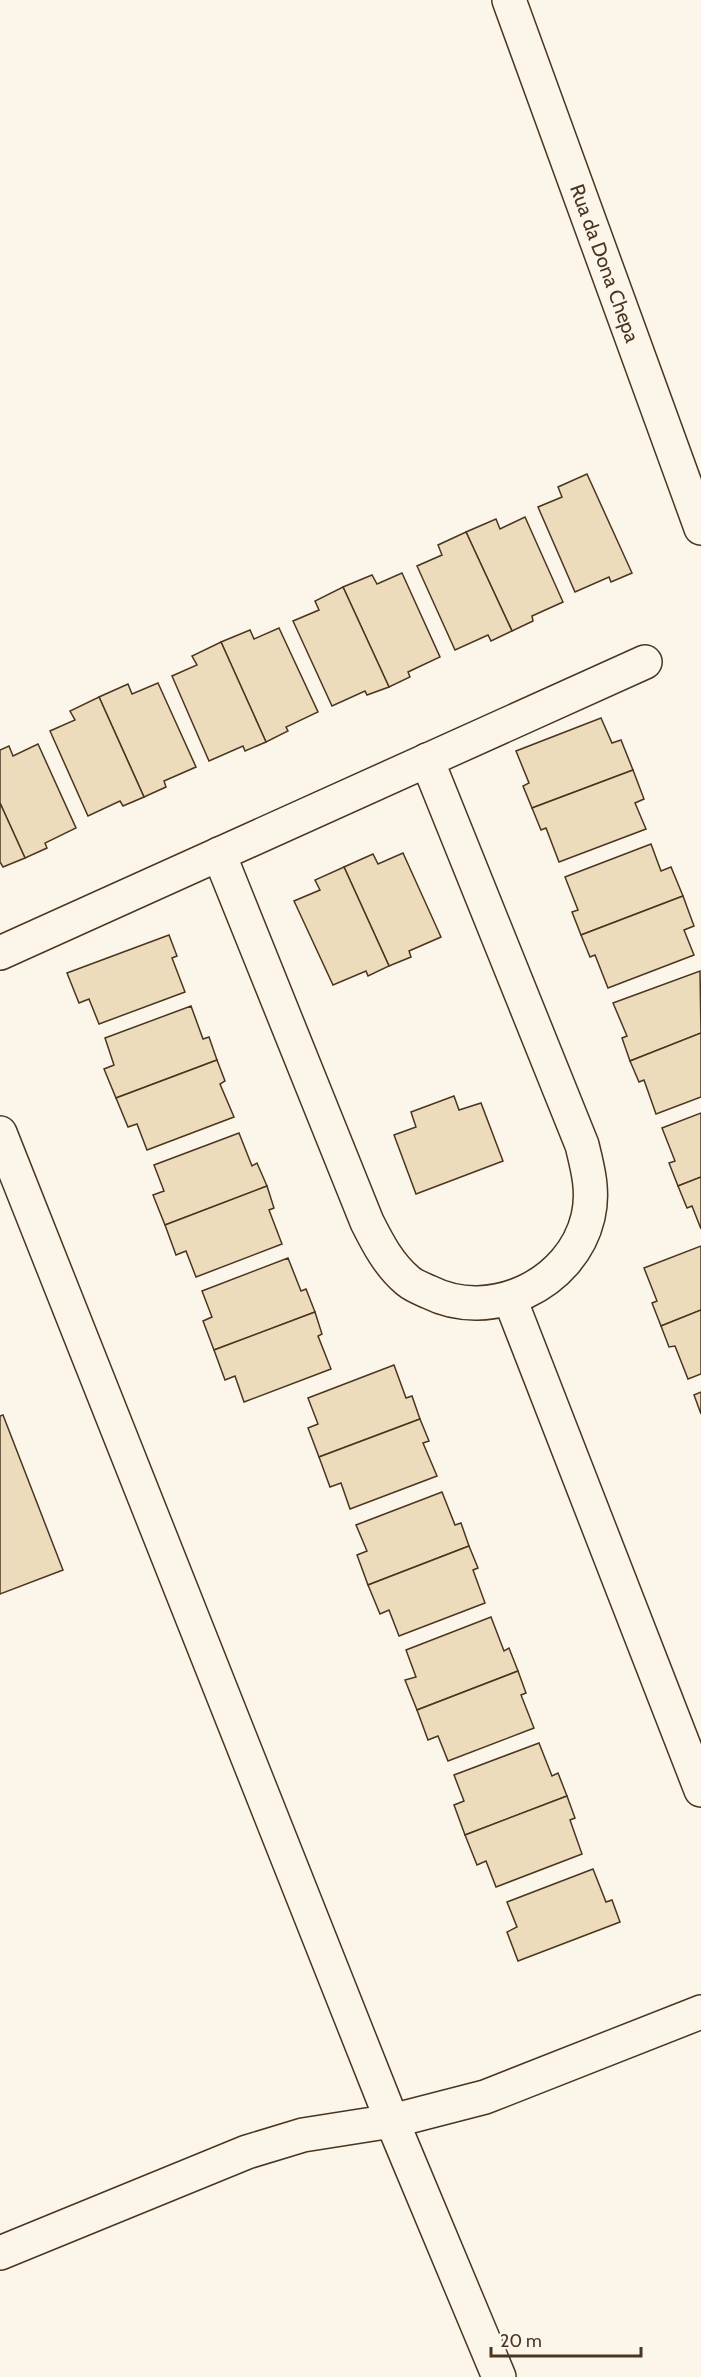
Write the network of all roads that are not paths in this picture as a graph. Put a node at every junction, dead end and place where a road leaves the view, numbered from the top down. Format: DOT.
graph roads {
  1 [pos="509,0"];
  2 [pos="701,528"];
  3 [pos="645,662"];
  4 [pos="427,760"];
  5 [pos="219,854"];
  6 [pos="0,953"];
  7 [pos="0,1133"];
  8 [pos="510,1299"];
  9 [pos="701,1790"];
  10 [pos="701,2012"];
  11 [pos="392,2121"];
  12 [pos="0,2253"];
  13 [pos="499,2377"];
  1 -- 2 [label="street, Rua da Dona Chepa"];
  3 -- 4 [label="street"];
  4 -- 5 [label="street"];
  4 -- 8 [label="street"];
  5 -- 6 [label="street"];
  5 -- 8 [label="street"];
  7 -- 11 [label="street"];
  8 -- 9 [label="street"];
  10 -- 11 [label="street"];
  11 -- 12 [label="street"];
  11 -- 13 [label="street"];
}
